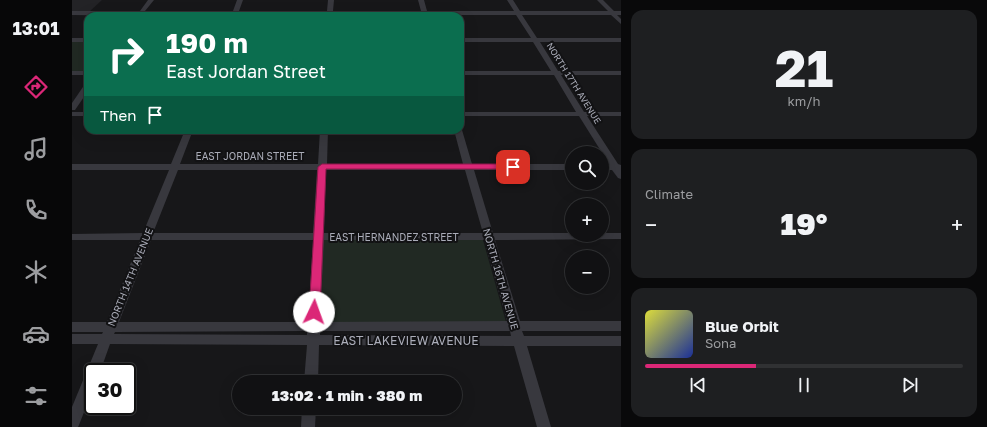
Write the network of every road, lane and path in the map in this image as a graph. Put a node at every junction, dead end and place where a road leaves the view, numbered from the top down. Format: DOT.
graph roads {
  1 [pos="151,0"];
  2 [pos="240,0"];
  3 [pos="331,0"];
  4 [pos="421,0"];
  5 [pos="510,0"];
  6 [pos="600,0"];
  7 [pos="142,12"];
  8 [pos="236,12"];
  9 [pos="330,12"];
  10 [pos="424,12"];
  11 [pos="72,13"];
  12 [pos="84,13"];
  13 [pos="518,13"];
  14 [pos="612,13"];
  15 [pos="621,13"];
  16 [pos="464,14"];
  17 [pos="621,22"];
  18 [pos="72,40"];
  19 [pos="84,40"];
  20 [pos="464,40"];
  21 [pos="535,40"];
  22 [pos="621,40"];
  23 [pos="72,73"];
  24 [pos="84,73"];
  25 [pos="464,73"];
  26 [pos="556,73"];
  27 [pos="621,73"];
  28 [pos="84,92"];
  29 [pos="72,108"];
  30 [pos="72,114"];
  31 [pos="84,114"];
  32 [pos="464,114"];
  33 [pos="582,114"];
  34 [pos="621,114"];
  35 [pos="187,134"];
  36 [pos="324,134"];
  37 [pos="459,134"];
  38 [pos="72,167"];
  39 [pos="174,167"];
  40 [pos="322,167"];
  41 [pos="469,167"];
  42 [pos="565,167"];
  43 [pos="618,167"];
  44 [pos="621,176"];
  45 [pos="489,236"];
  46 [pos="621,236"];
  47 [pos="72,237"];
  48 [pos="146,237"];
  49 [pos="318,237"];
  50 [pos="111,326"];
  51 [pos="515,326"];
  52 [pos="621,326"];
  53 [pos="72,327"];
  54 [pos="313,333"];
  55 [pos="72,339"];
  56 [pos="106,339"];
  57 [pos="519,341"];
  58 [pos="621,341"];
  59 [pos="311,375"];
  60 [pos="309,415"];
  61 [pos="72,425"];
  62 [pos="308,427"];
  63 [pos="544,427"];
  1 -- 7 [label="street"];
  2 -- 8 [label="street"];
  3 -- 9 [label="street"];
  4 -- 10 [label="street"];
  5 -- 13 [label="street, NORTH 17TH AVENUE"];
  6 -- 14 [label="street"];
  11 -- 12 [label="street"];
  13 -- 14 [label="street"];
  13 -- 16 [label="street"];
  13 -- 21 [label="street, NORTH 17TH AVENUE"];
  14 -- 15 [label="street"];
  14 -- 17 [label="street"];
  18 -- 19 [label="street"];
  20 -- 21 [label="street"];
  21 -- 22 [label="street"];
  21 -- 26 [label="street, NORTH 17TH AVENUE"];
  23 -- 24 [label="street"];
  25 -- 26 [label="street"];
  26 -- 27 [label="street"];
  26 -- 33 [label="street, NORTH 17TH AVENUE"];
  28 -- 29 [label="street"];
  30 -- 31 [label="street"];
  32 -- 33 [label="street"];
  33 -- 34 [label="street"];
  33 -- 43 [label="street, NORTH 17TH AVENUE"];
  35 -- 39 [label="street, NORTH 14TH AVENUE"];
  36 -- 40 [label="street"];
  37 -- 41 [label="street, NORTH 16TH AVENUE"];
  38 -- 39 [label="street, EAST JORDAN STREET"];
  39 -- 40 [label="street, EAST JORDAN STREET"];
  39 -- 48 [label="street, NORTH 14TH AVENUE"];
  40 -- 41 [label="street, EAST JORDAN STREET"];
  40 -- 49 [label="street"];
  41 -- 42 [label="street, EAST JORDAN STREET"];
  41 -- 45 [label="street, NORTH 16TH AVENUE"];
  43 -- 44 [label="street, NORTH 17TH AVENUE"];
  45 -- 46 [label="street, EAST HERNANDEZ STREET"];
  45 -- 49 [label="street, EAST HERNANDEZ STREET"];
  45 -- 51 [label="street, NORTH 16TH AVENUE"];
  47 -- 48 [label="street, EAST HERNANDEZ STREET"];
  48 -- 49 [label="street, EAST HERNANDEZ STREET"];
  48 -- 50 [label="street, NORTH 14TH AVENUE"];
  49 -- 54 [label="street"];
  50 -- 53 [label="street, EAST LAKEVIEW AVENUE"];
  50 -- 54 [label="street, EAST LAKEVIEW AVENUE"];
  50 -- 56 [label="street, NORTH 14TH AVENUE"];
  51 -- 52 [label="street, EAST LAKEVIEW AVENUE"];
  51 -- 54 [label="street, EAST LAKEVIEW AVENUE"];
  51 -- 57 [label="street, NORTH 16TH AVENUE"];
  54 -- 56 [label="street, EAST LAKEVIEW AVENUE"];
  54 -- 57 [label="street, EAST LAKEVIEW AVENUE"];
  54 -- 59 [label="street"];
  55 -- 56 [label="street, EAST LAKEVIEW AVENUE"];
  56 -- 61 [label="street, NORTH 14TH AVENUE"];
  57 -- 58 [label="street, EAST LAKEVIEW AVENUE"];
  57 -- 63 [label="street, NORTH 16TH AVENUE"];
  60 -- 62 [label="street"];
}
